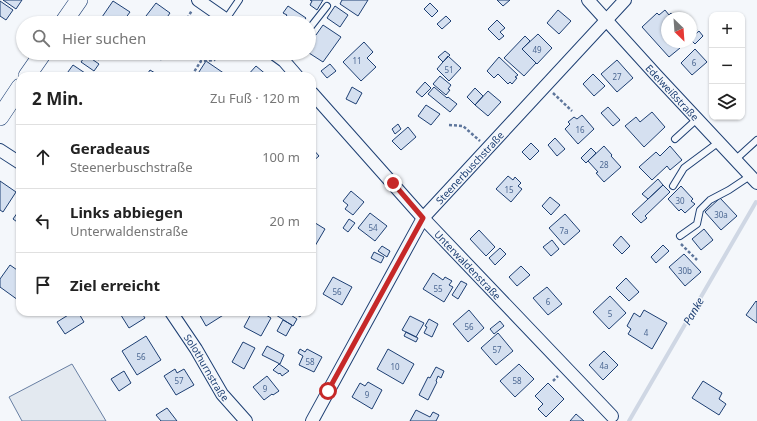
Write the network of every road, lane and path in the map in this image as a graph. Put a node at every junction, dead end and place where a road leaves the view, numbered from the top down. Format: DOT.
graph roads {
  1 [pos="79,0"];
  2 [pos="198,0"];
  3 [pos="239,0"];
  4 [pos="588,0"];
  5 [pos="625,0"];
  6 [pos="327,6"];
  7 [pos="68,16"];
  8 [pos="221,16"];
  9 [pos="231,16"];
  10 [pos="316,20"];
  11 [pos="607,20"];
  12 [pos="37,60"];
  13 [pos="214,60"];
  14 [pos="289,60"];
  15 [pos="30,72"];
  16 [pos="194,72"];
  17 [pos="295,72"];
  18 [pos="546,85"];
  19 [pos="16,93"];
  20 [pos="316,98"];
  21 [pos="572,111"];
  22 [pos="0,117"];
  23 [pos="697,119"];
  24 [pos="449,126"];
  25 [pos="675,139"];
  26 [pos="757,140"];
  27 [pos="719,142"];
  28 [pos="488,148"];
  29 [pos="0,150"];
  30 [pos="16,160"];
  31 [pos="735,160"];
  32 [pos="754,179"];
  33 [pos="673,186"];
  34 [pos="423,218"];
  35 [pos="680,236"];
  36 [pos="697,260"];
  37 [pos="174,316"];
  38 [pos="612,416"];
  39 [pos="246,421"];
  40 [pos="312,421"];
  1 -- 7 [label="main road"];
  2 -- 8 [label="street"];
  3 -- 9 [label="lane"];
  4 -- 11 [label="street, Edelweißstraße"];
  5 -- 11 [label="street, Steenerbuschstraße"];
  6 -- 10 [label="lane"];
  11 -- 18 [label="street, Steenerbuschstraße"];
  11 -- 23 [label="street, Edelweißstraße"];
  12 -- 15 [label="main road"];
  13 -- 16 [label="path"];
  14 -- 17 [label="street"];
  18 -- 21 [label="path"];
  18 -- 28 [label="street, Steenerbuschstraße"];
  19 -- 22 [label="main road"];
  20 -- 34 [label="street, Unterwaldenstraße"];
  23 -- 25 [label="lane"];
  23 -- 27 [label="street, Edelweißstraße"];
  24 -- 28 [label="path"];
  26 -- 31 [label="lane"];
  27 -- 31 [label="street, Edelweißstraße"];
  27 -- 33 [label="lane"];
  28 -- 34 [label="street, Steenerbuschstraße"];
  29 -- 30 [label="street"];
  31 -- 32 [label="street, Edelweißstraße"];
  32 -- 35 [label="lane"];
  34 -- 38 [label="street, Unterwaldenstraße"];
  34 -- 40 [label="street, Steenerbuschstraße"];
  35 -- 36 [label="path"];
  37 -- 39 [label="street, Solothurnstraße"];
}
